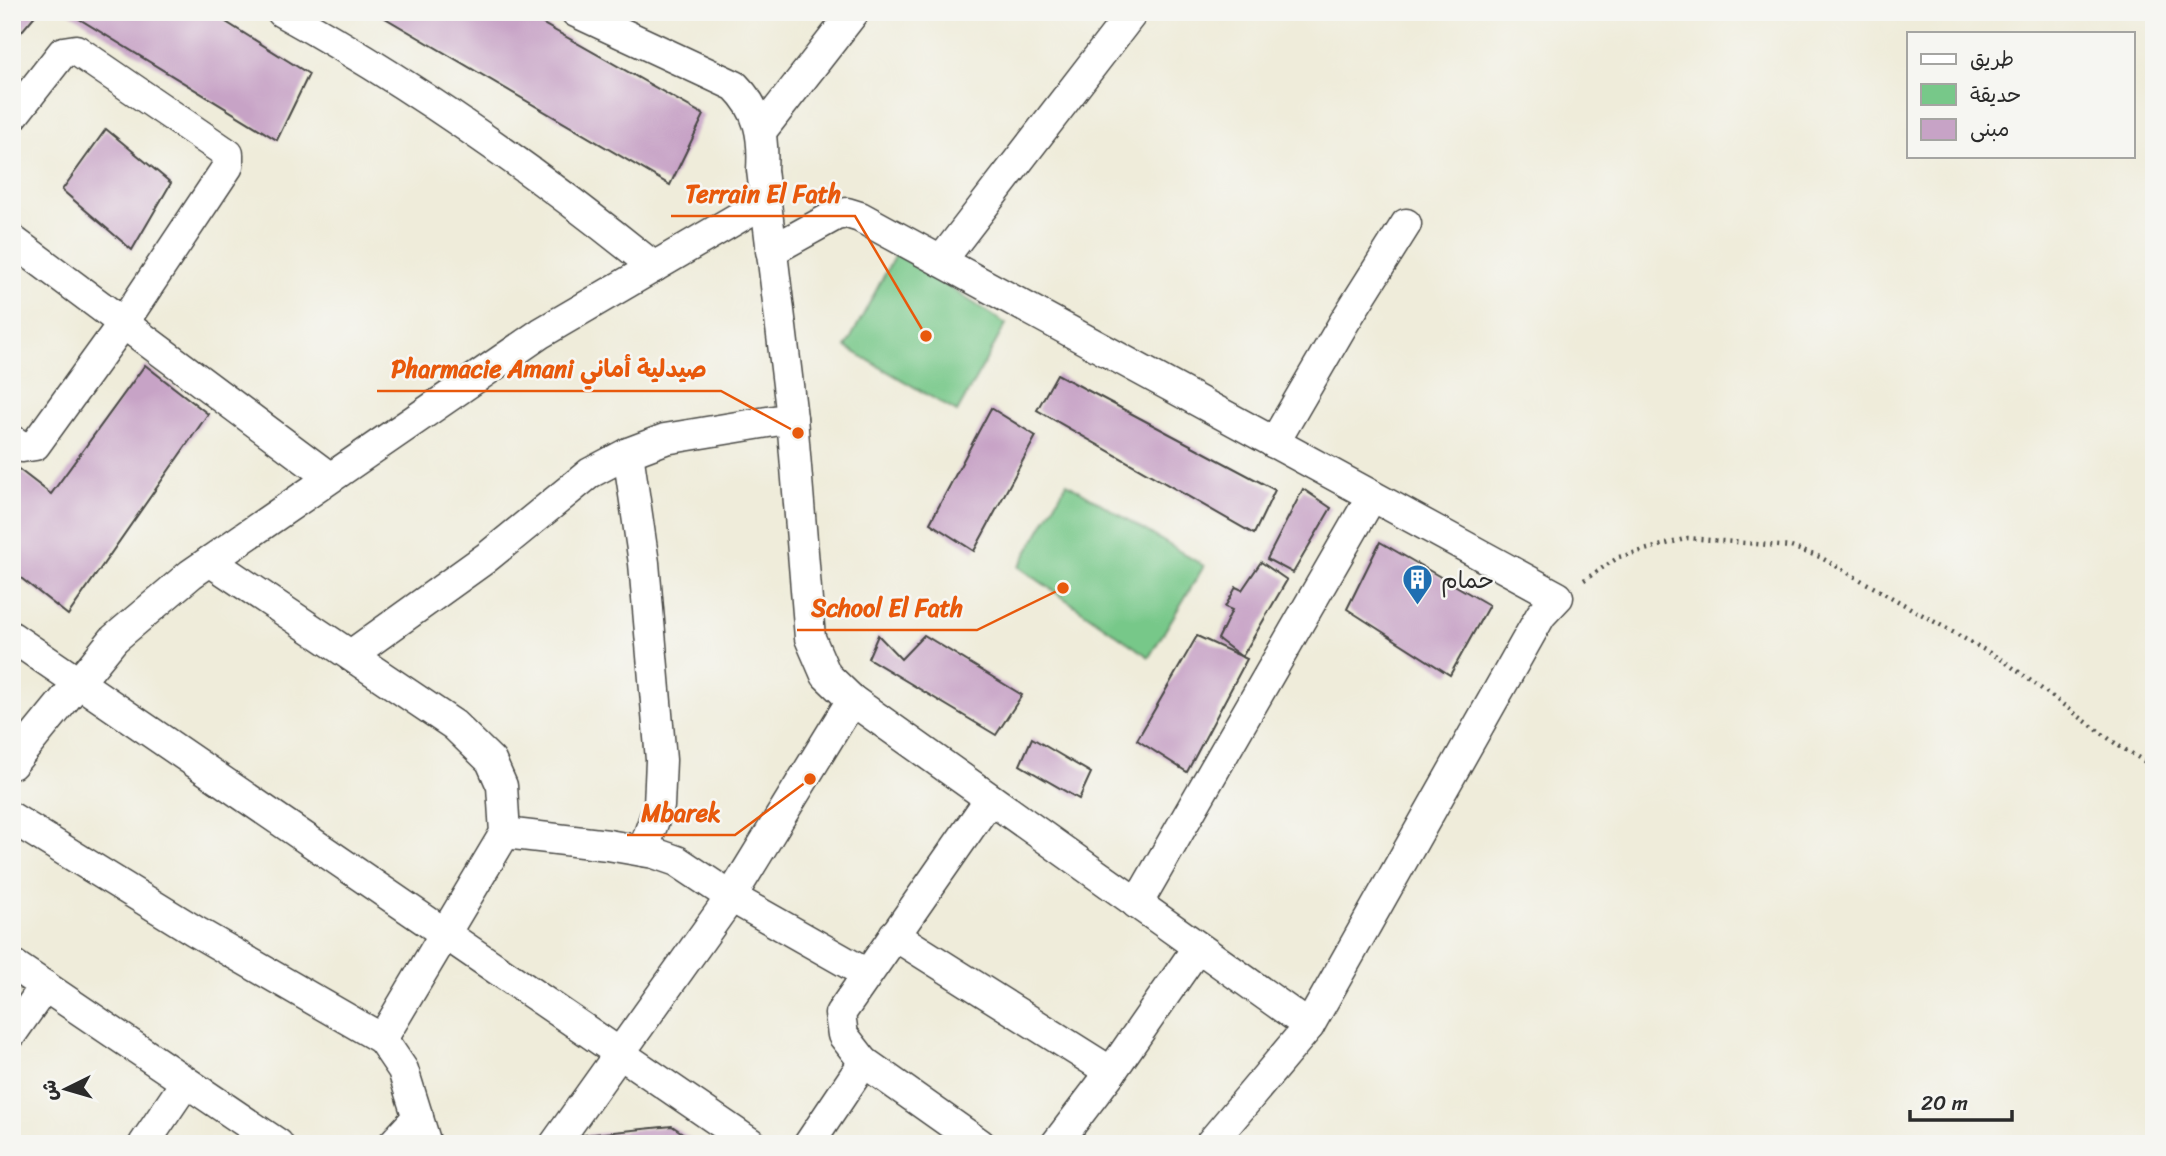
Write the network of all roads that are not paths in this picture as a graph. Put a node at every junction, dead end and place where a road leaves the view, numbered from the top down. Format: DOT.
graph roads {
  1 [pos="282,12"];
  2 [pos="576,12"];
  3 [pos="854,12"];
  4 [pos="1133,12"];
  5 [pos="12,117"];
  6 [pos="762,130"];
  7 [pos="765,202"];
  8 [pos="1406,224"];
  9 [pos="12,240"];
  10 [pos="771,251"];
  11 [pos="941,261"];
  12 [pos="654,267"];
  13 [pos="124,322"];
  14 [pos="792,418"];
  15 [pos="12,440"];
  16 [pos="1274,443"];
  17 [pos="628,453"];
  18 [pos="329,477"];
  19 [pos="1372,496"];
  20 [pos="210,561"];
  21 [pos="12,637"];
  22 [pos="351,655"];
  23 [pos="76,682"];
  24 [pos="852,700"];
  25 [pos="12,764"];
  26 [pos="990,799"];
  27 [pos="12,818"];
  28 [pos="505,833"];
  29 [pos="643,851"];
  30 [pos="731,897"];
  31 [pos="1137,904"];
  32 [pos="444,932"];
  33 [pos="894,935"];
  34 [pos="1198,947"];
  35 [pos="12,964"];
  36 [pos="867,974"];
  37 [pos="45,986"];
  38 [pos="1309,1026"];
  39 [pos="12,1033"];
  40 [pos="382,1039"];
  41 [pos="621,1052"];
  42 [pos="864,1062"];
  43 [pos="1111,1072"];
  44 [pos="186,1082"];
  45 [pos="422,1130"];
  46 [pos="144,1144"];
  47 [pos="278,1144"];
  48 [pos="393,1144"];
  49 [pos="555,1144"];
  50 [pos="752,1144"];
  51 [pos="809,1144"];
  52 [pos="980,1144"];
  53 [pos="1056,1144"];
  54 [pos="1210,1144"];
  1 -- 12 [label="street"];
  2 -- 6 [label="street"];
  3 -- 6 [label="street"];
  4 -- 11 [label="street"];
  5 -- 13 [label="street"];
  6 -- 7 [label="street"];
  7 -- 10 [label="street"];
  7 -- 12 [label="street"];
  8 -- 16 [label="street"];
  9 -- 13 [label="street"];
  10 -- 11 [label="street"];
  10 -- 14 [label="street"];
  11 -- 16 [label="street"];
  12 -- 18 [label="street"];
  13 -- 15 [label="street"];
  13 -- 18 [label="street"];
  14 -- 17 [label="street"];
  14 -- 24 [label="street"];
  16 -- 19 [label="street"];
  17 -- 22 [label="street"];
  17 -- 29 [label="street"];
  18 -- 20 [label="street"];
  19 -- 31 [label="street"];
  19 -- 38 [label="street"];
  20 -- 22 [label="street"];
  20 -- 23 [label="street"];
  21 -- 23 [label="street"];
  22 -- 28 [label="street"];
  23 -- 25 [label="street"];
  23 -- 32 [label="street"];
  24 -- 26 [label="street"];
  24 -- 30 [label="street"];
  26 -- 31 [label="street"];
  26 -- 33 [label="street"];
  27 -- 40 [label="street"];
  28 -- 29 [label="street"];
  28 -- 32 [label="street"];
  29 -- 30 [label="street"];
  30 -- 36 [label="street"];
  30 -- 41 [label="street"];
  31 -- 34 [label="street"];
  32 -- 40 [label="street"];
  32 -- 41 [label="street"];
  33 -- 36 [label="street"];
  33 -- 43 [label="street"];
  34 -- 38 [label="street"];
  34 -- 43 [label="street"];
  35 -- 37 [label="street"];
  36 -- 42 [label="street"];
  37 -- 39 [label="street"];
  37 -- 44 [label="street"];
  38 -- 54 [label="street"];
  40 -- 45 [label="street"];
  41 -- 49 [label="street"];
  41 -- 50 [label="street"];
  42 -- 51 [label="street"];
  42 -- 52 [label="street"];
  43 -- 53 [label="street"];
  44 -- 46 [label="street"];
  44 -- 47 [label="street"];
  45 -- 48 [label="street"];
}
